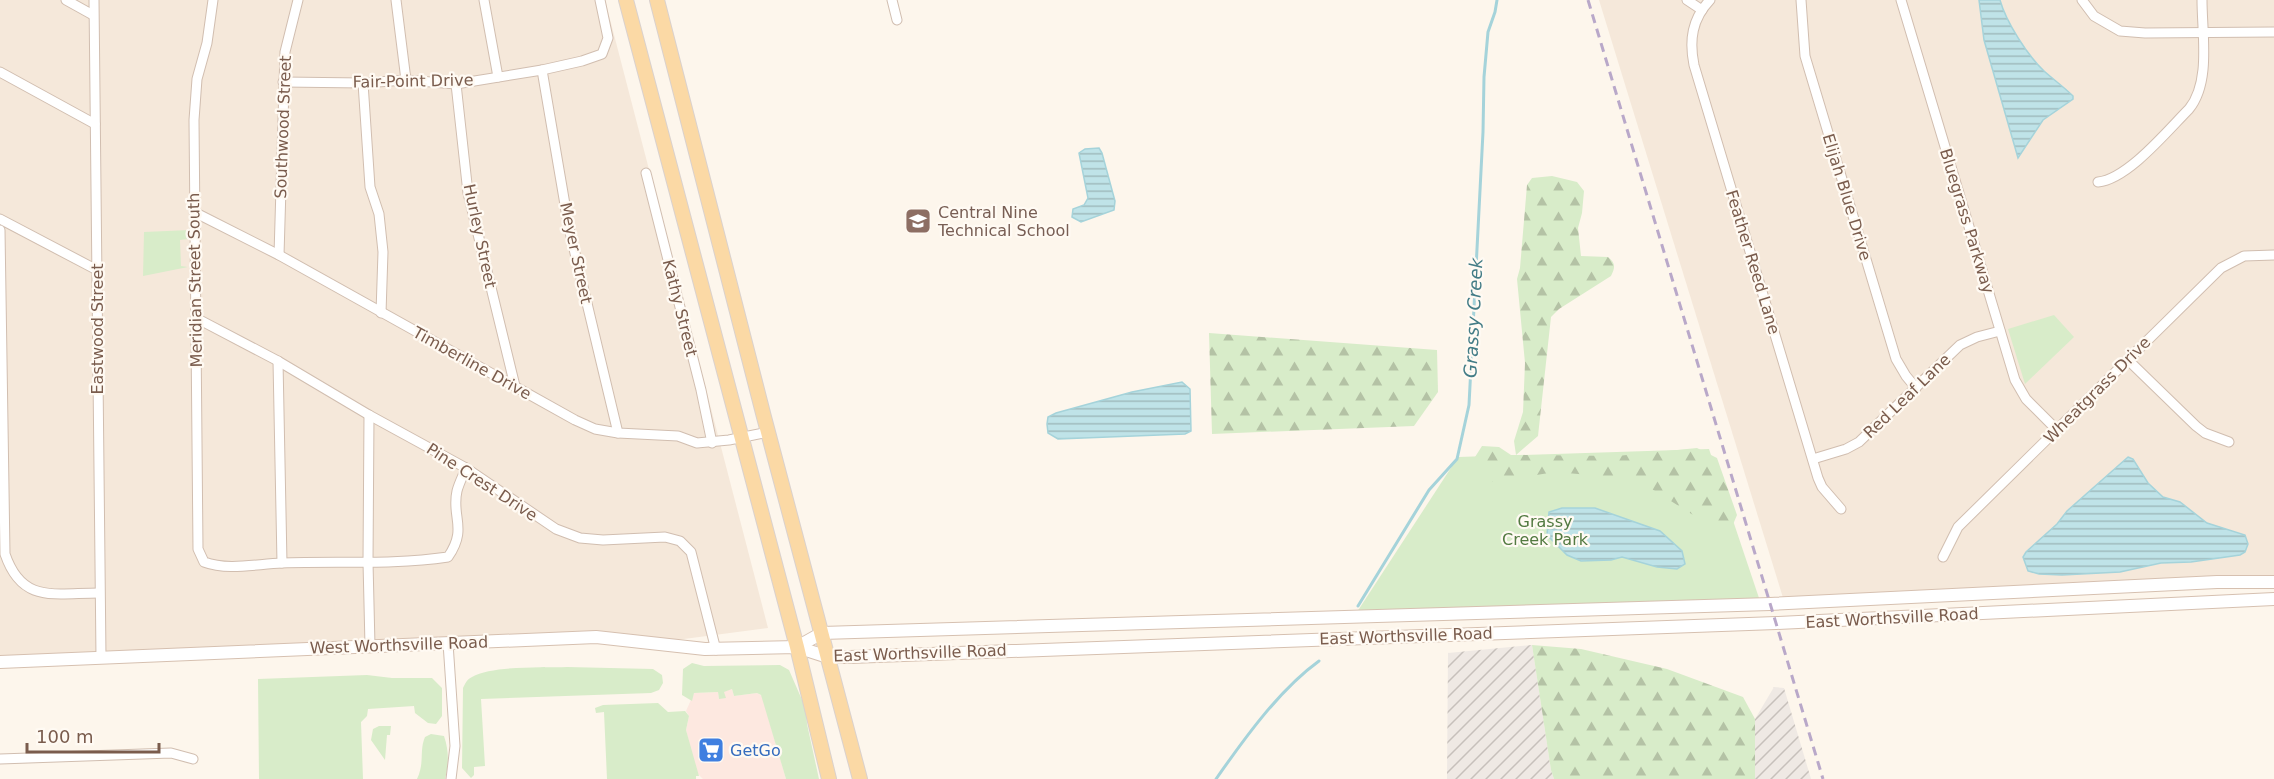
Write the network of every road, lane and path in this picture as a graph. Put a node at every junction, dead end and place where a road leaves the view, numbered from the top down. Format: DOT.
graph roads {
  1 [pos="66,0"];
  2 [pos="94,0"];
  3 [pos="213,0"];
  4 [pos="298,0"];
  5 [pos="396,0"];
  6 [pos="484,0"];
  7 [pos="600,0"];
  8 [pos="626,0"];
  9 [pos="657,0"];
  10 [pos="892,0"];
  11 [pos="1687,0"];
  12 [pos="1710,0"];
  13 [pos="1801,0"];
  14 [pos="1901,0"];
  15 [pos="2082,0"];
  16 [pos="2202,0"];
  17 [pos="1702,10"];
  18 [pos="93,15"];
  19 [pos="897,20"];
  20 [pos="2274,32"];
  21 [pos="2202,33"];
  22 [pos="542,70"];
  23 [pos="0,72"];
  24 [pos="498,77"];
  25 [pos="406,80"];
  26 [pos="283,82"];
  27 [pos="363,83"];
  28 [pos="456,84"];
  29 [pos="95,124"];
  30 [pos="646,173"];
  31 [pos="2098,182"];
  32 [pos="194,212"];
  33 [pos="0,219"];
  34 [pos="0,230"];
  35 [pos="279,255"];
  36 [pos="2274,255"];
  37 [pos="97,270"];
  38 [pos="381,313"];
  39 [pos="196,318"];
  40 [pos="2000,331"];
  41 [pos="2128,360"];
  42 [pos="279,362"];
  43 [pos="515,386"];
  44 [pos="1916,388"];
  45 [pos="369,415"];
  46 [pos="2057,430"];
  47 [pos="768,432"];
  48 [pos="618,433"];
  49 [pos="741,437"];
  50 [pos="2229,442"];
  51 [pos="712,443"];
  52 [pos="1813,459"];
  53 [pos="466,468"];
  54 [pos="1840,509"];
  55 [pos="2,539"];
  56 [pos="1943,557"];
  57 [pos="368,562"];
  58 [pos="282,563"];
  59 [pos="2274,582"];
  60 [pos="99,593"];
  61 [pos="2274,599"];
  62 [pos="822,633"];
  63 [pos="448,643"];
  64 [pos="370,646"];
  65 [pos="797,646"];
  66 [pos="716,650"];
  67 [pos="101,657"];
  68 [pos="828,657"];
  69 [pos="0,662"];
  70 [pos="0,759"];
  71 [pos="193,759"];
  72 [pos="451,779"];
  73 [pos="829,779"];
  74 [pos="860,779"];
  1 -- 18 [label="street"];
  2 -- 18 [label="street, Eastwood Street"];
  3 -- 32 [label="street, Meridian Street South"];
  4 -- 26 [label="street, Southwood Street"];
  5 -- 25 [label="street"];
  6 -- 24 [label="street"];
  7 -- 22 [label="street"];
  8 -- 49 [label="main road"];
  9 -- 47 [label="main road"];
  10 -- 19 [label="street"];
  11 -- 17 [label="street"];
  12 -- 17 [label="street, Feather Reed Lane"];
  13 -- 44 [label="street, Elijah Blue Drive"];
  14 -- 40 [label="street, Bluegrass Parkway"];
  15 -- 21 [label="street"];
  16 -- 21 [label="street"];
  17 -- 52 [label="street, Feather Reed Lane"];
  18 -- 29 [label="street, Eastwood Street"];
  20 -- 21 [label="street"];
  21 -- 31 [label="street"];
  22 -- 24 [label="street, Fair-Point Drive"];
  22 -- 48 [label="street, Meyer Street"];
  23 -- 29 [label="street"];
  24 -- 28 [label="street, Fair-Point Drive"];
  25 -- 27 [label="street, Fair-Point Drive"];
  25 -- 28 [label="street, Fair-Point Drive"];
  26 -- 27 [label="street, Fair-Point Drive"];
  26 -- 35 [label="street, Southwood Street"];
  27 -- 38 [label="street"];
  28 -- 43 [label="street, Hurley Street"];
  29 -- 37 [label="street, Eastwood Street"];
  30 -- 51 [label="street, Kathy Street"];
  32 -- 35 [label="street, Timberline Drive"];
  32 -- 39 [label="street, Meridian Street South"];
  33 -- 37 [label="street"];
  34 -- 55 [label="street"];
  35 -- 38 [label="street, Timberline Drive"];
  36 -- 41 [label="street, Wheatgrass Drive"];
  37 -- 60 [label="street, Eastwood Street"];
  38 -- 43 [label="street, Timberline Drive"];
  39 -- 42 [label="street, Pine Crest Drive"];
  39 -- 58 [label="street, Meridian Street South"];
  40 -- 44 [label="street, Red Leaf Lane"];
  40 -- 46 [label="street, Bluegrass Parkway"];
  41 -- 46 [label="street, Wheatgrass Drive"];
  41 -- 50 [label="street"];
  42 -- 45 [label="street, Pine Crest Drive"];
  42 -- 58 [label="street"];
  43 -- 48 [label="street, Timberline Drive"];
  44 -- 52 [label="street, Red Leaf Lane"];
  45 -- 53 [label="street, Pine Crest Drive"];
  45 -- 57 [label="street"];
  46 -- 56 [label="street, Wheatgrass Drive"];
  47 -- 49 [label="street, Timberline Drive"];
  47 -- 62 [label="main road"];
  48 -- 51 [label="street, Timberline Drive"];
  49 -- 51 [label="street, Timberline Drive"];
  49 -- 65 [label="main road"];
  52 -- 54 [label="street, Feather Reed Lane"];
  53 -- 57 [label="street"];
  53 -- 66 [label="street, Pine Crest Drive"];
  55 -- 60 [label="street"];
  57 -- 58 [label="street"];
  57 -- 64 [label="street"];
  59 -- 62 [label="main road, East Worthsville Road"];
  60 -- 67 [label="street, Eastwood Street"];
  61 -- 68 [label="main road, East Worthsville Road"];
  62 -- 65 [label="main road, East Worthsville Road"];
  62 -- 68 [label="main road"];
  63 -- 64 [label="main road, West Worthsville Road"];
  63 -- 66 [label="main road, West Worthsville Road"];
  63 -- 72 [label="street"];
  64 -- 67 [label="main road, West Worthsville Road"];
  65 -- 66 [label="main road, West Worthsville Road"];
  65 -- 68 [label="main road, East Worthsville Road"];
  65 -- 73 [label="main road"];
  67 -- 69 [label="main road, West Worthsville Road"];
  68 -- 74 [label="main road"];
  70 -- 71 [label="street"];
}
